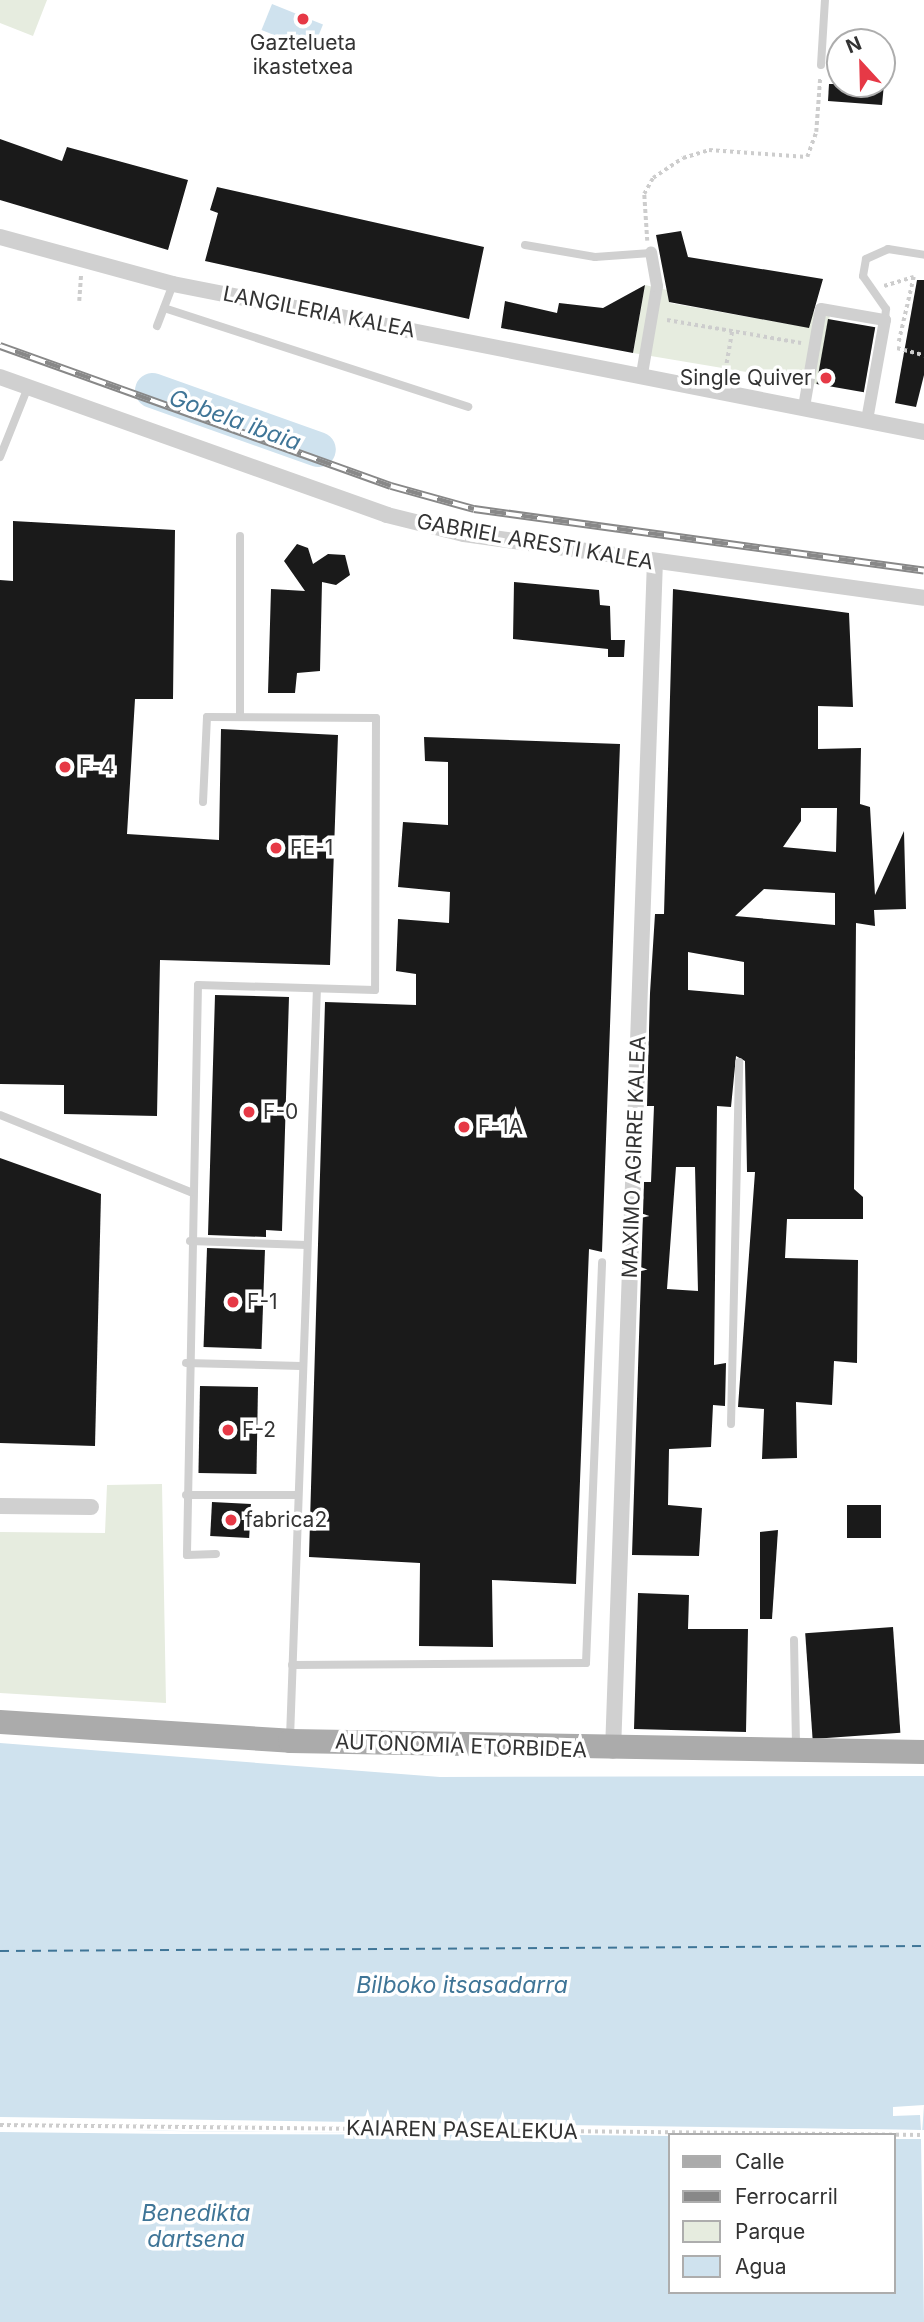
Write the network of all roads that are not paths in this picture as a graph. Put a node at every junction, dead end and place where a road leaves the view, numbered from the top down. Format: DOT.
graph roads {
  1 [pos="825,0"];
  2 [pos="821,65"];
  3 [pos="0,237"];
  4 [pos="525,245"];
  5 [pos="651,253"];
  6 [pos="924,255"];
  7 [pos="173,284"];
  8 [pos="164,308"];
  9 [pos="885,320"];
  10 [pos="157,326"];
  11 [pos="642,374"];
  12 [pos="0,377"];
  13 [pos="28,387"];
  14 [pos="468,407"];
  15 [pos="804,407"];
  16 [pos="867,421"];
  17 [pos="924,432"];
  18 [pos="2,444"];
  19 [pos="0,457"];
  20 [pos="240,536"];
  21 [pos="656,564"];
  22 [pos="924,598"];
  23 [pos="240,717"];
  24 [pos="203,802"];
  25 [pos="317,989"];
  26 [pos="739,1062"];
  27 [pos="0,1115"];
  28 [pos="191,1192"];
  29 [pos="190,1241"];
  30 [pos="306,1245"];
  31 [pos="602,1262"];
  32 [pos="186,1363"];
  33 [pos="301,1367"];
  34 [pos="731,1424"];
  35 [pos="186,1495"];
  36 [pos="296,1495"];
  37 [pos="0,1506"];
  38 [pos="91,1507"];
  39 [pos="216,1554"];
  40 [pos="794,1640"];
  41 [pos="292,1665"];
  42 [pos="0,1722"];
  43 [pos="290,1741"];
  44 [pos="613,1751"];
  45 [pos="924,1752"];
  46 [pos="796,1753"];
  1 -- 2 [label="lane"];
  3 -- 7 [label="street, LANGILERIA KALEA"];
  4 -- 5 [label="lane"];
  5 -- 11 [label="street"];
  6 -- 9 [label="lane"];
  7 -- 8 [label="lane"];
  7 -- 11 [label="street, LANGILERIA KALEA"];
  8 -- 10 [label="lane"];
  8 -- 14 [label="lane"];
  9 -- 15 [label="street"];
  9 -- 16 [label="street"];
  11 -- 15 [label="street, LANGILERIA KALEA"];
  12 -- 13 [label="street, GABRIEL ARESTI KALEA"];
  13 -- 18 [label="lane"];
  13 -- 21 [label="street, GABRIEL ARESTI KALEA"];
  15 -- 16 [label="street, LANGILERIA KALEA"];
  16 -- 17 [label="street, LANGILERIA KALEA"];
  18 -- 19 [label="lane"];
  20 -- 23 [label="lane"];
  21 -- 22 [label="street, GABRIEL ARESTI KALEA"];
  21 -- 44 [label="street, MAXIMO AGIRRE KALEA"];
  23 -- 24 [label="lane"];
  23 -- 25 [label="lane"];
  25 -- 28 [label="lane"];
  25 -- 30 [label="lane"];
  26 -- 34 [label="lane"];
  27 -- 28 [label="lane"];
  28 -- 29 [label="lane"];
  29 -- 30 [label="lane"];
  29 -- 32 [label="lane"];
  30 -- 33 [label="lane"];
  31 -- 41 [label="lane"];
  32 -- 33 [label="lane"];
  32 -- 35 [label="lane"];
  33 -- 36 [label="lane"];
  35 -- 36 [label="lane"];
  35 -- 39 [label="lane"];
  36 -- 41 [label="lane"];
  37 -- 38 [label="street"];
  40 -- 46 [label="lane"];
  41 -- 43 [label="lane"];
  42 -- 43 [label="main road, AUTONOMIA ETORBIDEA"];
  43 -- 44 [label="main road, AUTONOMIA ETORBIDEA"];
  44 -- 46 [label="main road, AUTONOMIA ETORBIDEA"];
  45 -- 46 [label="main road, AUTONOMIA ETORBIDEA"];
}
